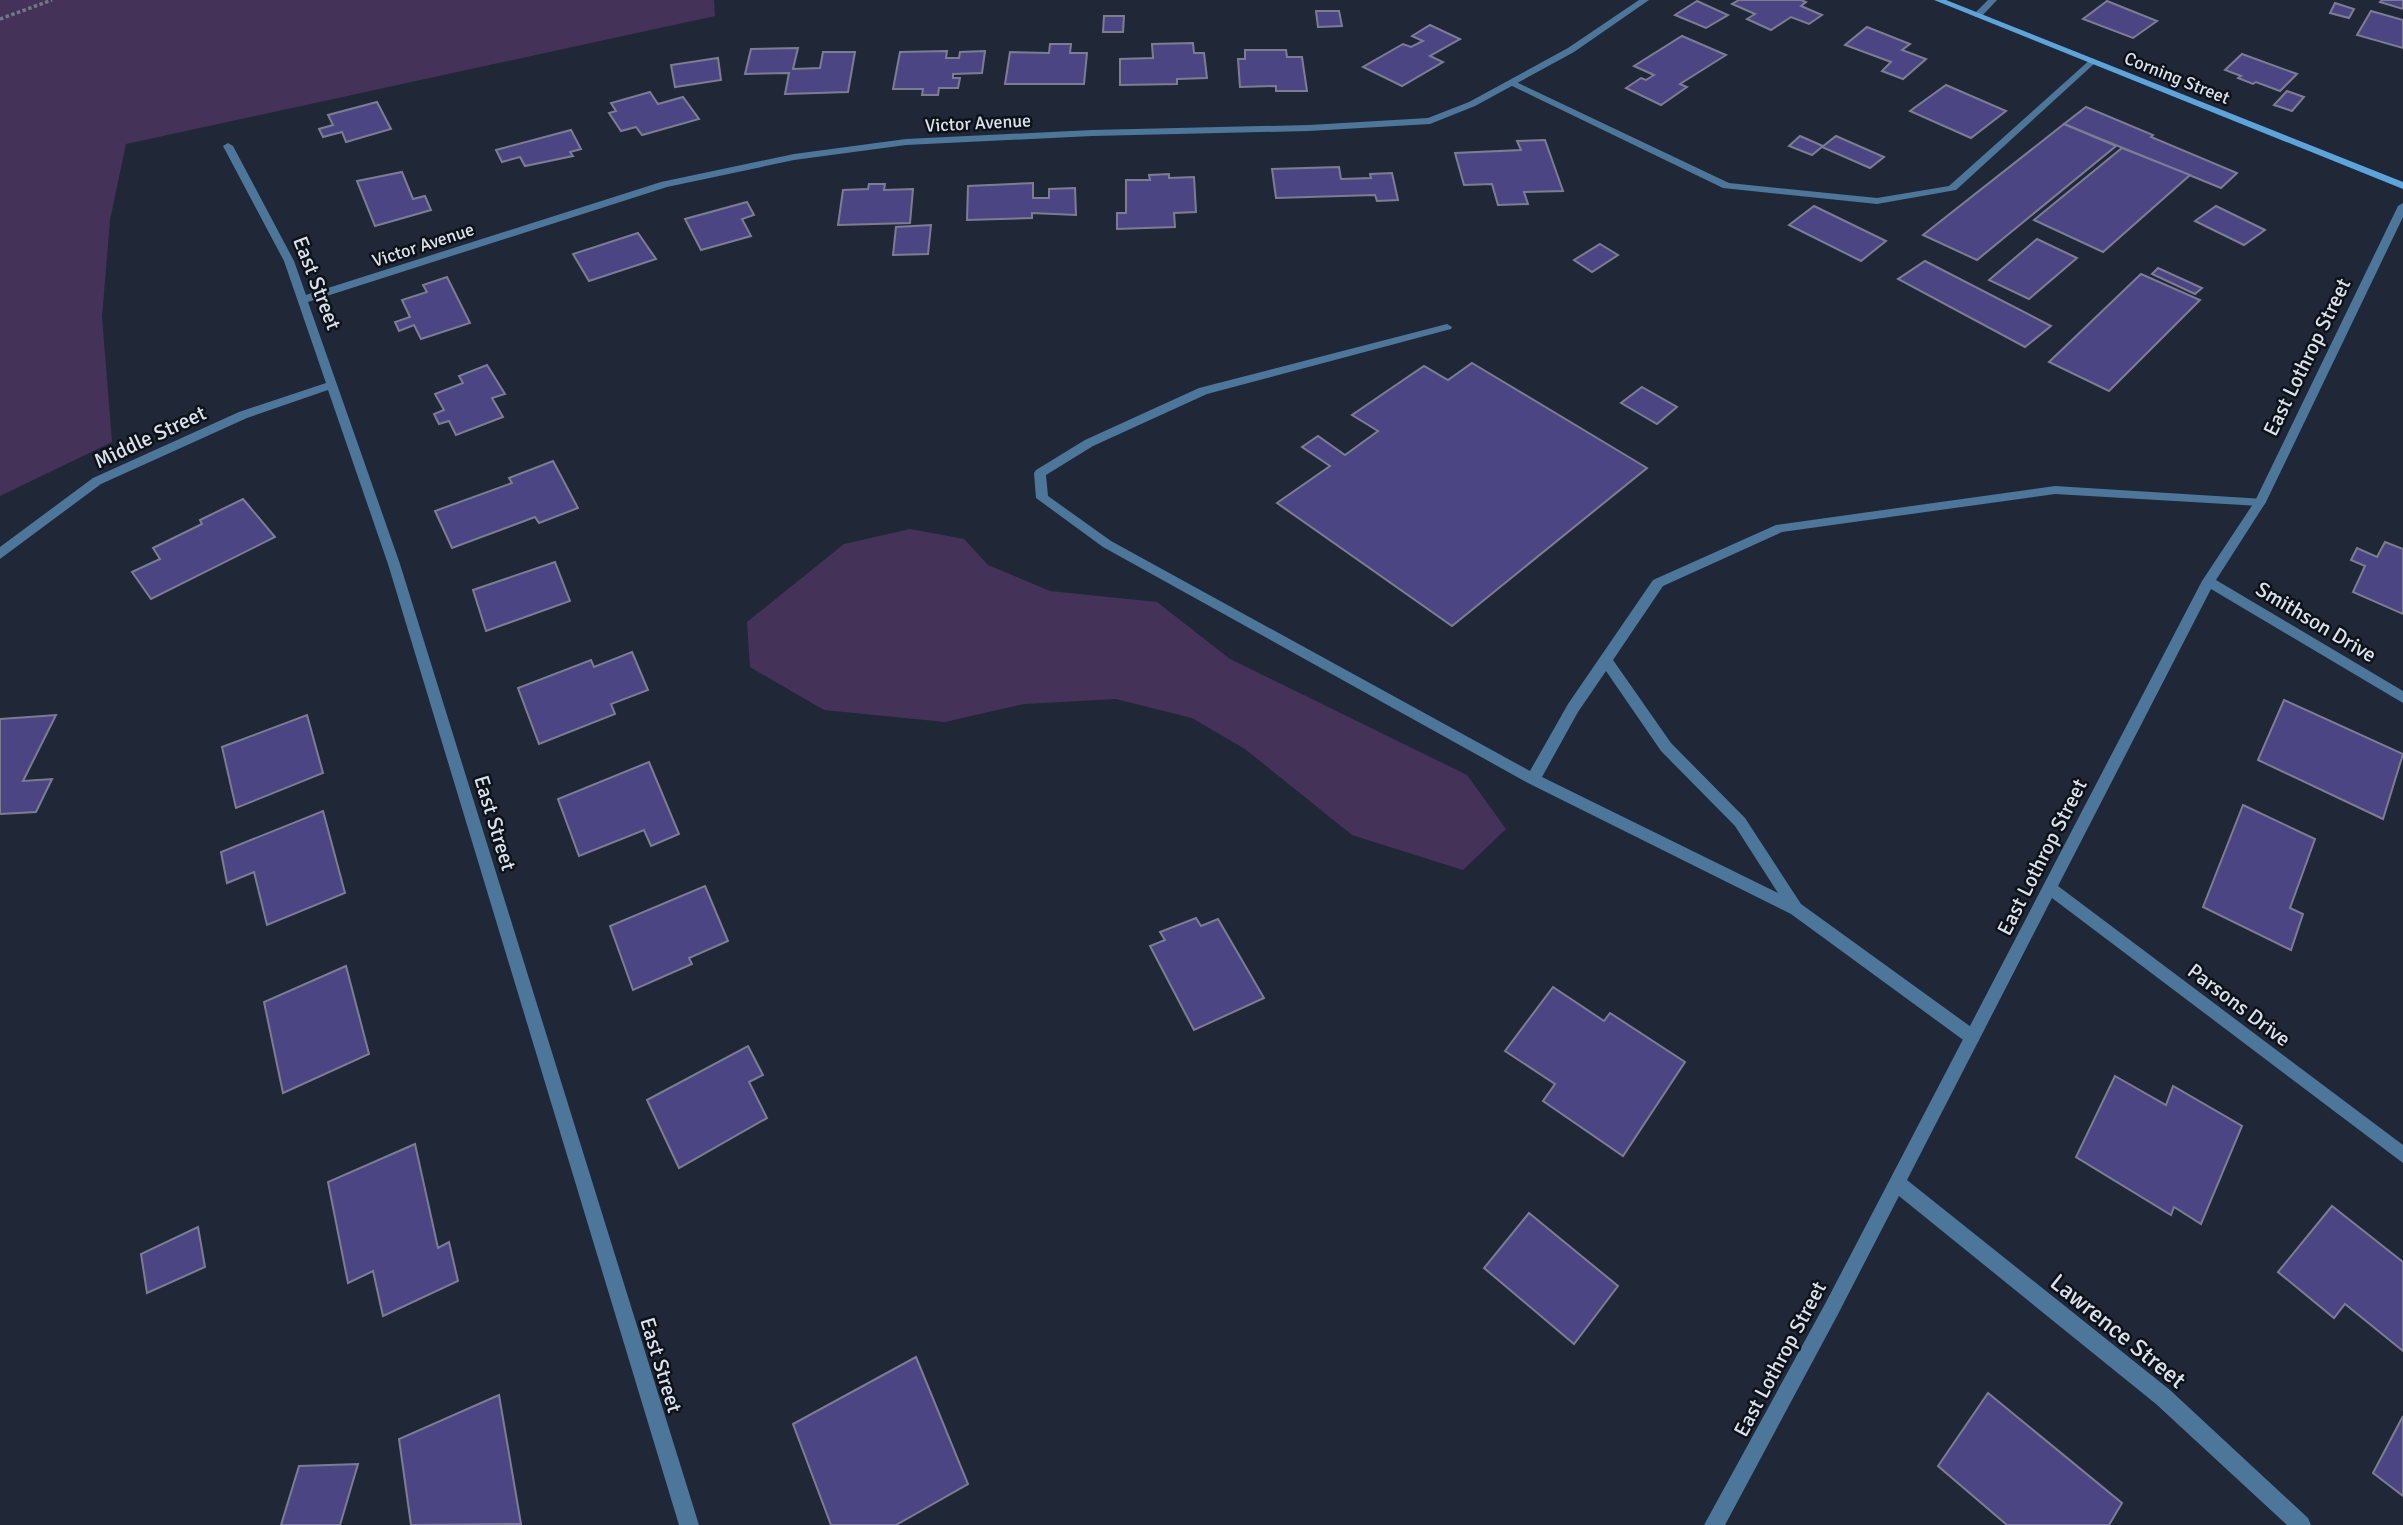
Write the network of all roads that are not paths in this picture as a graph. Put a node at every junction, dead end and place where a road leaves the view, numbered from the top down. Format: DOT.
graph roads {
  1 [pos="1645,0"];
  2 [pos="1938,0"];
  3 [pos="1993,0"];
  4 [pos="1978,15"];
  5 [pos="2092,61"];
  6 [pos="1511,83"];
  7 [pos="228,146"];
  8 [pos="2403,186"];
  9 [pos="2403,206"];
  10 [pos="302,300"];
  11 [pos="1447,327"];
  12 [pos="332,385"];
  13 [pos="2260,502"];
  14 [pos="2,551"];
  15 [pos="2208,582"];
  16 [pos="1607,662"];
  17 [pos="2403,698"];
  18 [pos="1533,779"];
  19 [pos="2050,888"];
  20 [pos="1796,909"];
  21 [pos="1972,1037"];
  22 [pos="2403,1155"];
  23 [pos="1897,1183"];
  24 [pos="689,1525"];
  25 [pos="1714,1525"];
  26 [pos="2301,1525"];
  1 -- 6 [label="street, Victor Avenue"];
  2 -- 4 [label="street, Corning Street"];
  3 -- 4 [label="street"];
  4 -- 5 [label="street, Corning Street"];
  5 -- 6 [label="street"];
  5 -- 8 [label="street, Corning Street"];
  6 -- 10 [label="street, Victor Avenue"];
  7 -- 10 [label="street, East Street"];
  9 -- 13 [label="street, East Lothrop Street"];
  10 -- 12 [label="street, East Street"];
  11 -- 18 [label="street"];
  12 -- 14 [label="street, Middle Street"];
  12 -- 24 [label="street, East Street"];
  13 -- 15 [label="street, East Lothrop Street"];
  13 -- 16 [label="street"];
  15 -- 17 [label="street, Smithson Drive"];
  15 -- 19 [label="street, East Lothrop Street"];
  16 -- 18 [label="street"];
  16 -- 20 [label="street"];
  18 -- 20 [label="street"];
  19 -- 21 [label="street, East Lothrop Street"];
  19 -- 22 [label="street, Parsons Drive"];
  20 -- 21 [label="street"];
  21 -- 23 [label="street, East Lothrop Street"];
  23 -- 25 [label="street, East Lothrop Street"];
  23 -- 26 [label="street, Lawrence Street"];
}
